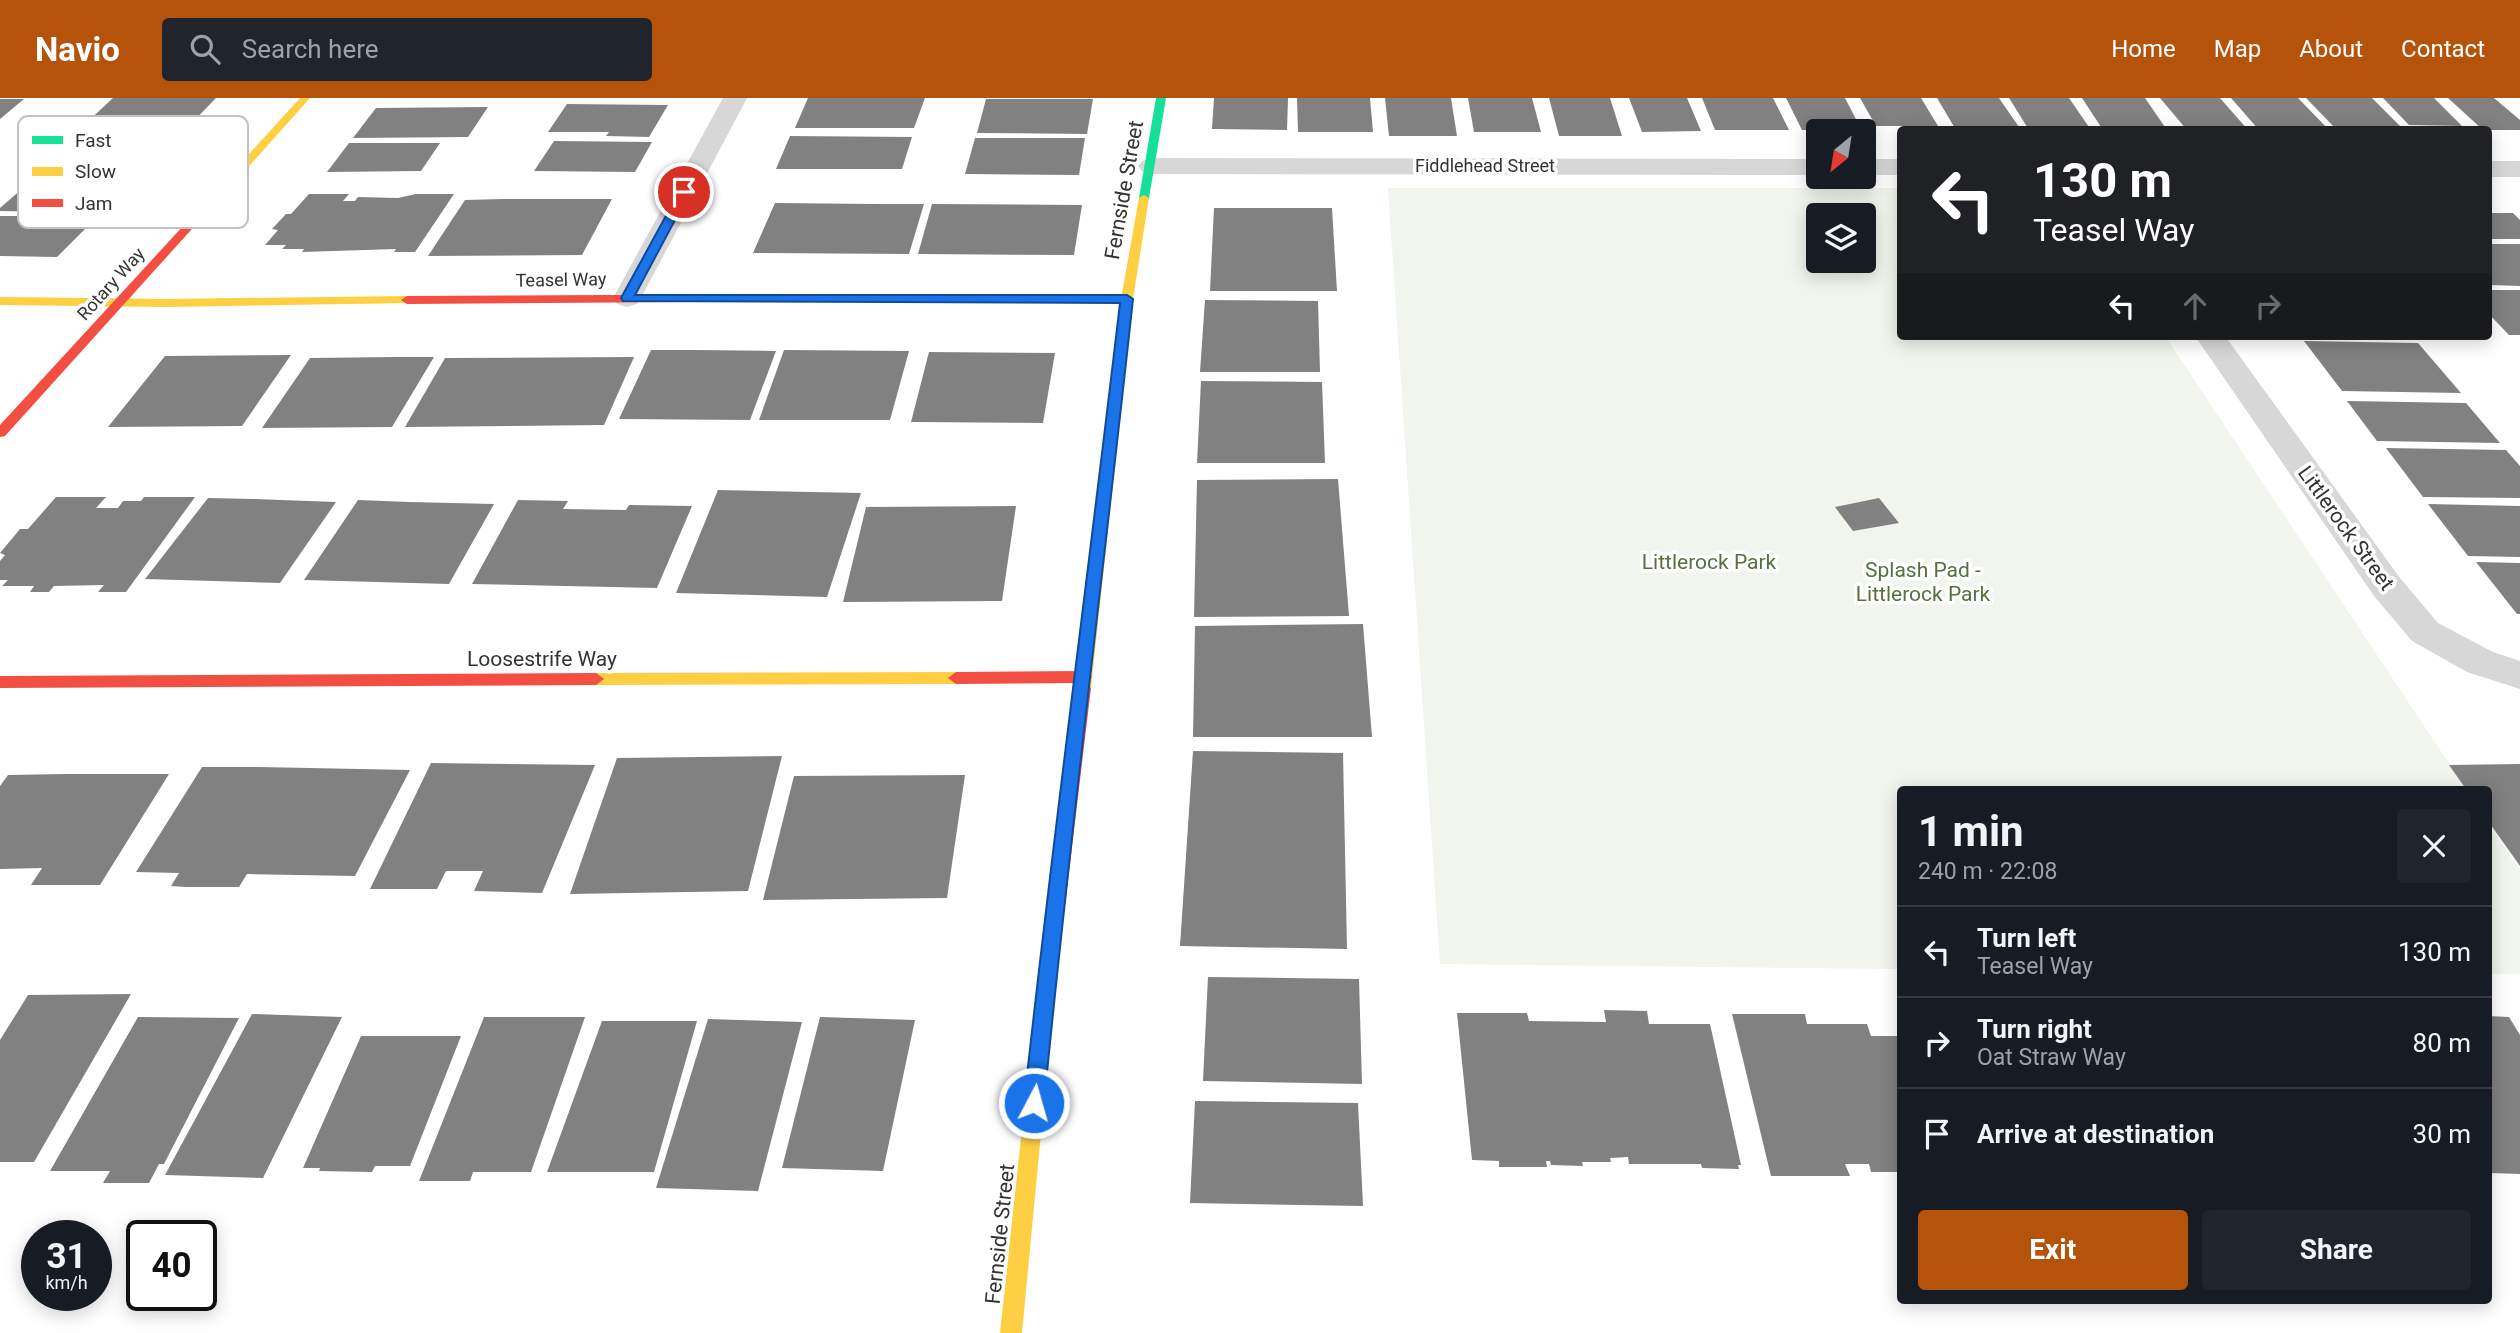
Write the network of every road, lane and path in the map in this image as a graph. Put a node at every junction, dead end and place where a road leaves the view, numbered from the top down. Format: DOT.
graph roads {
  1 [pos="305,98"];
  2 [pos="735,98"];
  3 [pos="1161,98"];
  4 [pos="248,162"];
  5 [pos="1151,166"];
  6 [pos="1806,167"];
  7 [pos="1876,167"];
  8 [pos="1897,167"];
  9 [pos="2492,169"];
  10 [pos="2520,169"];
  11 [pos="188,228"];
  12 [pos="627,298"];
  13 [pos="1127,299"];
  14 [pos="0,301"];
  15 [pos="121,303"];
  16 [pos="2213,340"];
  17 [pos="0,433"];
  18 [pos="2520,676"];
  19 [pos="1084,677"];
  20 [pos="0,682"];
  21 [pos="1011,1333"];
  1 -- 4 [label="street, Rotary Way"];
  2 -- 12 [label="street"];
  3 -- 5 [label="street, Fernside Street"];
  5 -- 6 [label="street, Fiddlehead Street"];
  5 -- 13 [label="street, Fernside Street"];
  7 -- 8 [label="street"];
  9 -- 10 [label="street"];
  11 -- 15 [label="street, Rotary Way"];
  12 -- 13 [label="street, Teasel Way"];
  12 -- 15 [label="street, Teasel Way"];
  13 -- 19 [label="street, Fernside Street"];
  14 -- 15 [label="street, Teasel Way"];
  15 -- 17 [label="street, Rotary Way"];
  16 -- 18 [label="street, Littlerock Street"];
  19 -- 20 [label="street, Loosestrife Way"];
  19 -- 21 [label="street, Fernside Street"];
}
